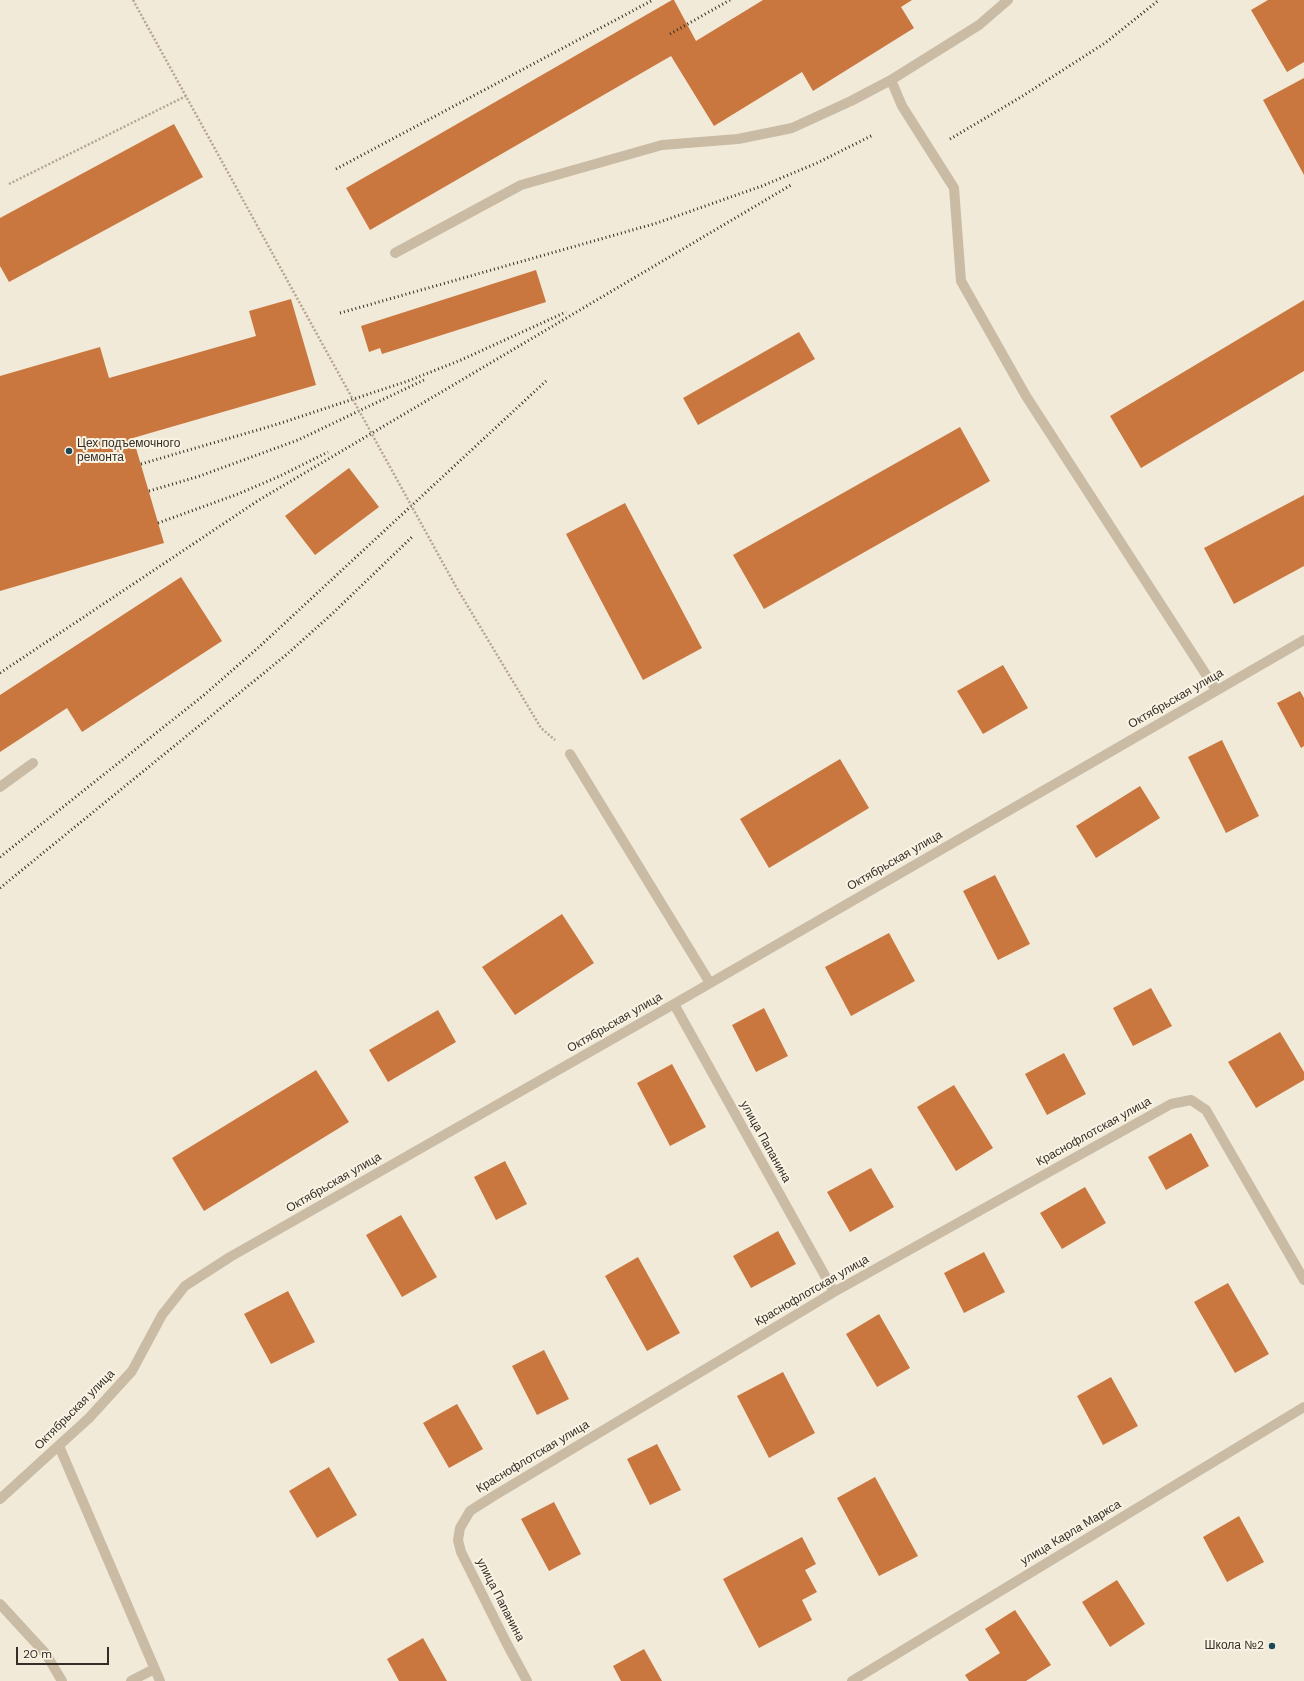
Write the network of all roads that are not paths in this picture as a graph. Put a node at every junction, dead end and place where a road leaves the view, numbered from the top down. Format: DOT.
graph roads {
  1 [pos="1008,0"];
  2 [pos="891,80"];
  3 [pos="395,253"];
  4 [pos="1304,640"];
  5 [pos="1216,690"];
  6 [pos="570,754"];
  7 [pos="33,763"];
  8 [pos="0,787"];
  9 [pos="710,983"];
  10 [pos="674,1004"];
  11 [pos="1304,1280"];
  12 [pos="834,1292"];
  13 [pos="1304,1407"];
  14 [pos="59,1446"];
  15 [pos="0,1499"];
  16 [pos="460,1528"];
  17 [pos="0,1604"];
  18 [pos="154,1670"];
  19 [pos="62,1681"];
  20 [pos="131,1681"];
  21 [pos="160,1681"];
  22 [pos="527,1681"];
  23 [pos="852,1681"];
  1 -- 2 [label="street"];
  2 -- 3 [label="street"];
  2 -- 5 [label="street"];
  4 -- 5 [label="street, Октябрьская улица"];
  5 -- 9 [label="street, Октябрьская улица"];
  6 -- 9 [label="street"];
  7 -- 8 [label="street"];
  9 -- 10 [label="street, Октябрьская улица"];
  10 -- 12 [label="street, улица Папанина"];
  10 -- 14 [label="street, Октябрьская улица"];
  11 -- 12 [label="street, Краснофлотская улица"];
  12 -- 16 [label="street, Краснофлотская улица"];
  13 -- 23 [label="street, улица Карла Маркса"];
  14 -- 15 [label="street, Октябрьская улица"];
  14 -- 18 [label="street"];
  16 -- 22 [label="street, улица Папанина"];
  17 -- 19 [label="street"];
  18 -- 20 [label="street"];
  18 -- 21 [label="street"];
}
